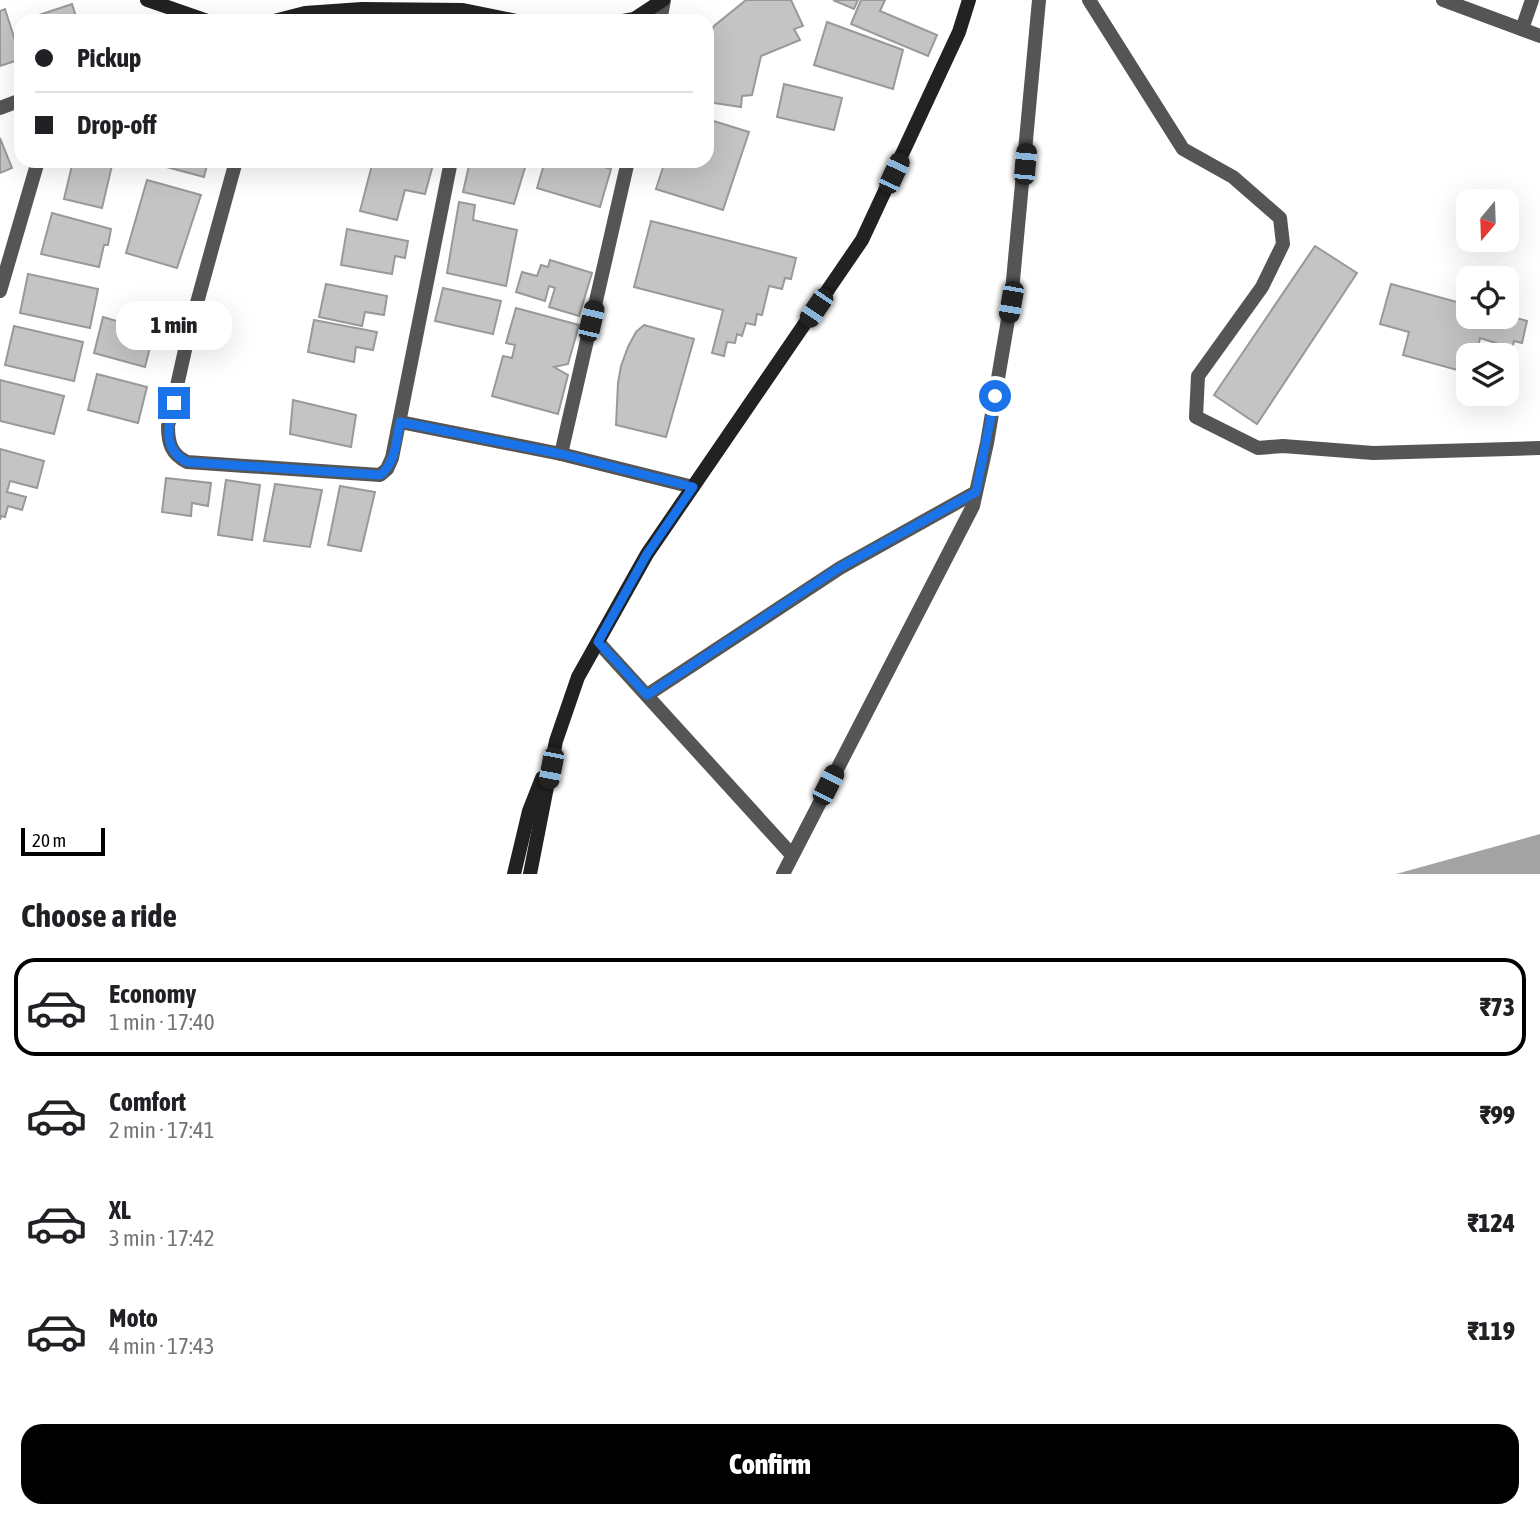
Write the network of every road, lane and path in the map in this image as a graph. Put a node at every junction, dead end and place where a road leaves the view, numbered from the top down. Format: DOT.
graph roads {
  1 [pos="147,0"];
  2 [pos="664,0"];
  3 [pos="969,0"];
  4 [pos="1040,0"];
  5 [pos="1089,0"];
  6 [pos="1443,0"];
  7 [pos="1532,0"];
  8 [pos="188,14"];
  9 [pos="301,14"];
  10 [pos="472,14"];
  11 [pos="642,14"];
  12 [pos="1522,29"];
  13 [pos="1540,36"];
  14 [pos="36,168"];
  15 [pos="234,168"];
  16 [pos="450,168"];
  17 [pos="626,168"];
  18 [pos="0,291"];
  19 [pos="400,422"];
  20 [pos="1540,448"];
  21 [pos="561,454"];
  22 [pos="693,487"];
  23 [pos="976,492"];
  24 [pos="598,642"];
  25 [pos="647,695"];
  26 [pos="556,741"];
  27 [pos="792,855"];
  28 [pos="514,874"];
  29 [pos="530,874"];
  30 [pos="783,874"];
  1 -- 8 [label="street"];
  2 -- 11 [label="street"];
  3 -- 22 [label="street"];
  4 -- 23 [label="street"];
  5 -- 20 [label="street"];
  6 -- 12 [label="street"];
  7 -- 12 [label="street"];
  9 -- 10 [label="street"];
  12 -- 13 [label="street"];
  14 -- 18 [label="street"];
  15 -- 19 [label="street"];
  16 -- 19 [label="street"];
  17 -- 21 [label="street"];
  19 -- 21 [label="street"];
  21 -- 22 [label="street"];
  22 -- 24 [label="street"];
  23 -- 25 [label="street"];
  23 -- 27 [label="street"];
  24 -- 25 [label="street"];
  24 -- 26 [label="street"];
  25 -- 27 [label="street"];
  26 -- 28 [label="street"];
  26 -- 29 [label="street"];
  27 -- 30 [label="street"];
}
